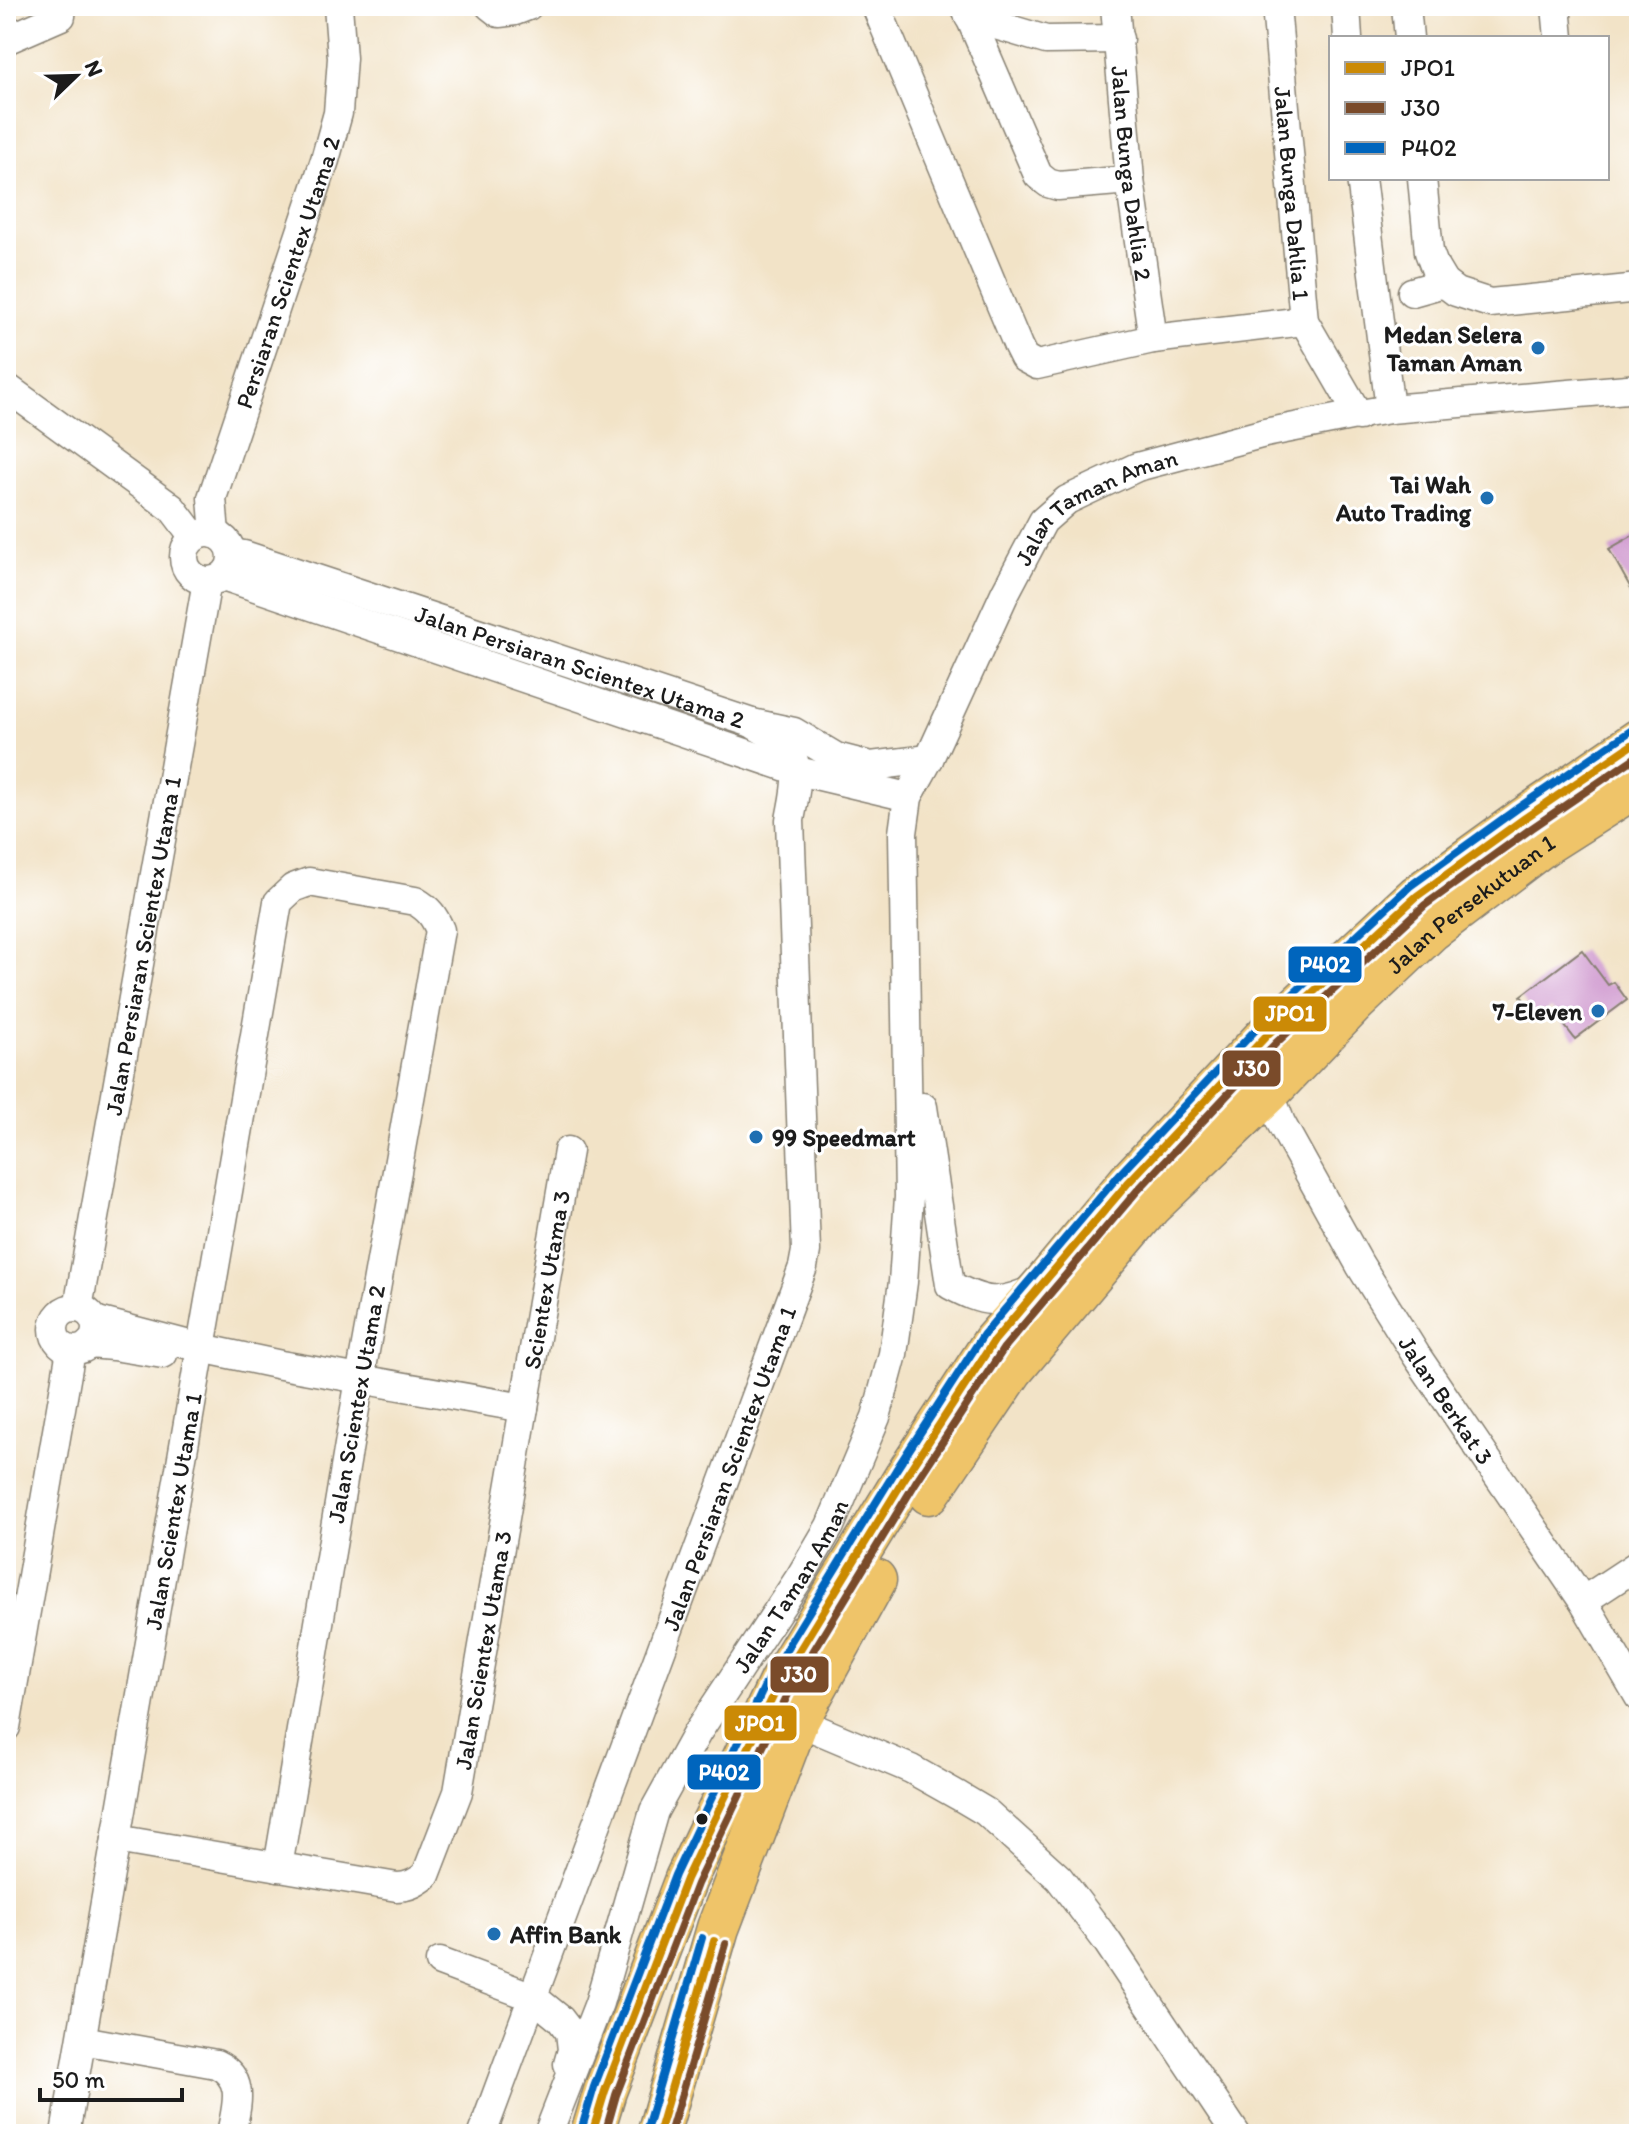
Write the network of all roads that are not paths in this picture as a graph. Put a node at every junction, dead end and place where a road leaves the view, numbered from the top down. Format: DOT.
graph roads {
  1 [pos="62,6"];
  2 [pos="338,6"];
  3 [pos="490,6"];
  4 [pos="528,6"];
  5 [pos="876,6"];
  6 [pos="1115,6"];
  7 [pos="1276,6"];
  8 [pos="1346,6"];
  9 [pos="1406,6"];
  10 [pos="1556,6"];
  11 [pos="967,11"];
  12 [pos="1348,36"];
  13 [pos="1409,36"];
  14 [pos="1559,36"];
  15 [pos="1119,39"];
  16 [pos="6,40"];
  17 [pos="1130,180"];
  18 [pos="1361,180"];
  19 [pos="1422,180"];
  20 [pos="1444,283"];
  21 [pos="1639,288"];
  22 [pos="1412,292"];
  23 [pos="1304,321"];
  24 [pos="1153,339"];
  25 [pos="6,387"];
  26 [pos="1639,388"];
  27 [pos="1390,409"];
  28 [pos="1359,416"];
  29 [pos="214,556"];
  30 [pos="752,723"];
  31 [pos="1639,740"];
  32 [pos="929,759"];
  33 [pos="798,771"];
  34 [pos="1639,784"];
  35 [pos="908,797"];
  36 [pos="287,892"];
  37 [pos="907,1007"];
  38 [pos="1269,1092"];
  39 [pos="568,1151"];
  40 [pos="1045,1283"];
  41 [pos="83,1330"];
  42 [pos="200,1356"];
  43 [pos="360,1379"];
  44 [pos="524,1408"];
  45 [pos="1639,1564"];
  46 [pos="1583,1601"];
  47 [pos="1639,1697"];
  48 [pos="797,1721"];
  49 [pos="6,1727"];
  50 [pos="116,1839"];
  51 [pos="278,1867"];
  52 [pos="440,1962"];
  53 [pos="533,1997"];
  54 [pos="82,2040"];
  55 [pos="65,2134"];
  56 [pos="231,2134"];
  57 [pos="482,2134"];
  58 [pos="547,2134"];
  59 [pos="592,2134"];
  60 [pos="658,2134"];
  61 [pos="1236,2134"];
  1 -- 16 [label="street"];
  2 -- 29 [label="street, Persiaran Scientex Utama 2"];
  3 -- 4 [label="street"];
  5 -- 24 [label="street"];
  6 -- 15 [label="street, Jalan Bunga Dahlia 2"];
  7 -- 23 [label="street, Jalan Bunga Dahlia 1"];
  8 -- 12 [label="street"];
  9 -- 13 [label="street"];
  10 -- 14 [label="street"];
  11 -- 15 [label="street"];
  11 -- 17 [label="street"];
  15 -- 17 [label="street, Jalan Bunga Dahlia 2"];
  17 -- 24 [label="street, Jalan Bunga Dahlia 2"];
  18 -- 27 [label="street"];
  19 -- 20 [label="street"];
  20 -- 21 [label="street"];
  20 -- 22 [label="street"];
  23 -- 24 [label="street"];
  23 -- 28 [label="street, Jalan Bunga Dahlia 1"];
  25 -- 29 [label="street"];
  26 -- 27 [label="street, Jalan Taman Aman"];
  27 -- 28 [label="street, Jalan Taman Aman"];
  28 -- 32 [label="street, Jalan Taman Aman"];
  29 -- 30 [label="street, Jalan Persiaran Scientex Utama 2"];
  29 -- 33 [label="street, Jalan Persiaran Scientex Utama 2"];
  29 -- 41 [label="street, Jalan Persiaran Scientex Utama 1"];
  30 -- 32 [label="street, Jalan Persiaran Scientex Utama 2"];
  30 -- 33 [label="street"];
  31 -- 40 [label="highway, Jalan Persekutuan 1"];
  32 -- 35 [label="street, Jalan Taman Aman"];
  33 -- 35 [label="street, Jalan Persiaran Scientex Utama 2"];
  33 -- 53 [label="street, Jalan Persiaran Scientex Utama 1"];
  34 -- 38 [label="highway, Jalan Persekutuan 1"];
  35 -- 37 [label="street, Jalan Taman Aman"];
  36 -- 42 [label="street, Jalan Scientex Utama 1"];
  36 -- 43 [label="street, Jalan Scientex Utama 2"];
  37 -- 40 [label="street, Jalan Taman Aman"];
  37 -- 58 [label="street, Jalan Taman Aman"];
  38 -- 46 [label="street, Jalan Berkat 3"];
  38 -- 48 [label="highway, Jalan Persekutuan 1"];
  39 -- 44 [label="street, Scientex Utama 3"];
  40 -- 59 [label="highway, Jalan Persekutuan 1"];
  41 -- 42 [label="street"];
  41 -- 49 [label="street, Jalan Persiaran Scientex Utama 1"];
  42 -- 43 [label="street"];
  42 -- 50 [label="street, Jalan Scientex Utama 1"];
  43 -- 44 [label="street"];
  43 -- 51 [label="street, Jalan Scientex Utama 2"];
  44 -- 51 [label="street, Jalan Scientex Utama 3"];
  45 -- 46 [label="street"];
  46 -- 47 [label="street, Jalan Berkat 3"];
  48 -- 60 [label="highway, Jalan Persekutuan 1"];
  48 -- 61 [label="street"];
  50 -- 51 [label="street"];
  50 -- 54 [label="street, Jalan Scientex Utama 1"];
  52 -- 53 [label="street"];
  53 -- 57 [label="street, Jalan Persiaran Scientex Utama 1"];
  53 -- 58 [label="street"];
  54 -- 55 [label="street, Jalan Scientex Utama 1"];
  54 -- 56 [label="street"];
}
